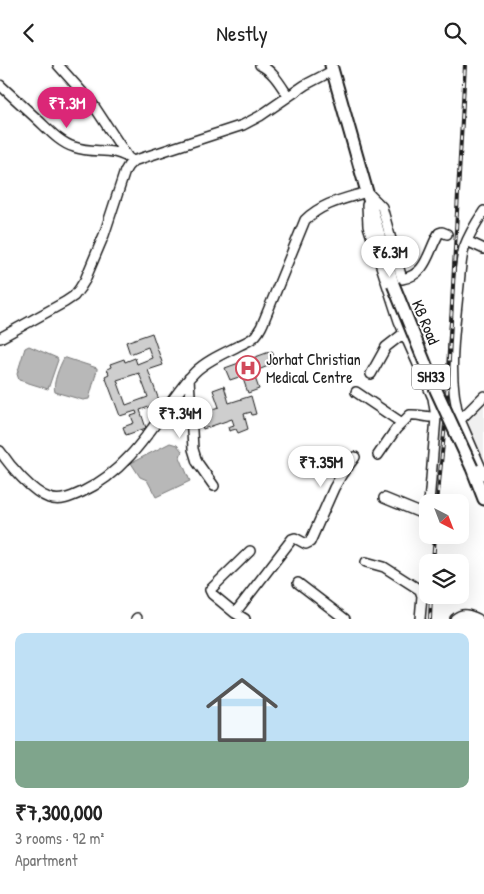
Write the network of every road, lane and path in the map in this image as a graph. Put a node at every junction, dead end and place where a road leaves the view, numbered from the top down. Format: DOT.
graph roads {
  1 [pos="58,65"];
  2 [pos="260,65"];
  3 [pos="331,68"];
  4 [pos="0,85"];
  5 [pos="288,96"];
  6 [pos="130,158"];
  7 [pos="367,192"];
  8 [pos="484,211"];
  9 [pos="447,234"];
  10 [pos="467,241"];
  11 [pos="484,249"];
  12 [pos="404,333"];
  13 [pos="0,338"];
  14 [pos="371,373"];
  15 [pos="189,378"];
  16 [pos="356,392"];
  17 [pos="484,396"];
  18 [pos="436,417"];
  19 [pos="460,420"];
  20 [pos="402,423"];
  21 [pos="0,451"];
  22 [pos="378,455"];
  23 [pos="314,457"];
  24 [pos="355,457"];
  25 [pos="348,467"];
  26 [pos="484,475"];
  27 [pos="214,486"];
  28 [pos="430,494"];
  29 [pos="384,498"];
  30 [pos="484,499"];
  31 [pos="419,513"];
  32 [pos="250,551"];
  33 [pos="366,562"];
  34 [pos="298,583"];
  35 [pos="235,613"];
  36 [pos="245,619"];
  37 [pos="345,619"];
  38 [pos="420,619"];
  39 [pos="455,619"];
  40 [pos="478,619"];
  1 -- 6 [label="street"];
  2 -- 5 [label="street"];
  3 -- 5 [label="street"];
  3 -- 7 [label="main road, KB Road / SH33"];
  4 -- 6 [label="street"];
  5 -- 6 [label="street"];
  6 -- 13 [label="street"];
  7 -- 9 [label="street"];
  7 -- 12 [label="street"];
  7 -- 15 [label="street"];
  7 -- 30 [label="main road, KB Road / SH33, bridge"];
  8 -- 10 [label="street"];
  10 -- 11 [label="street"];
  10 -- 19 [label="street"];
  12 -- 14 [label="street"];
  12 -- 18 [label="street"];
  15 -- 21 [label="street"];
  15 -- 27 [label="street"];
  16 -- 20 [label="street"];
  17 -- 19 [label="street"];
  18 -- 20 [label="street"];
  18 -- 28 [label="street"];
  19 -- 26 [label="street"];
  20 -- 22 [label="street"];
  23 -- 25 [label="street"];
  24 -- 25 [label="street"];
  25 -- 35 [label="street"];
  29 -- 31 [label="street"];
  32 -- 35 [label="street"];
  33 -- 38 [label="street"];
  34 -- 37 [label="street"];
  35 -- 36 [label="street"];
  39 -- 40 [label="street"];
}
